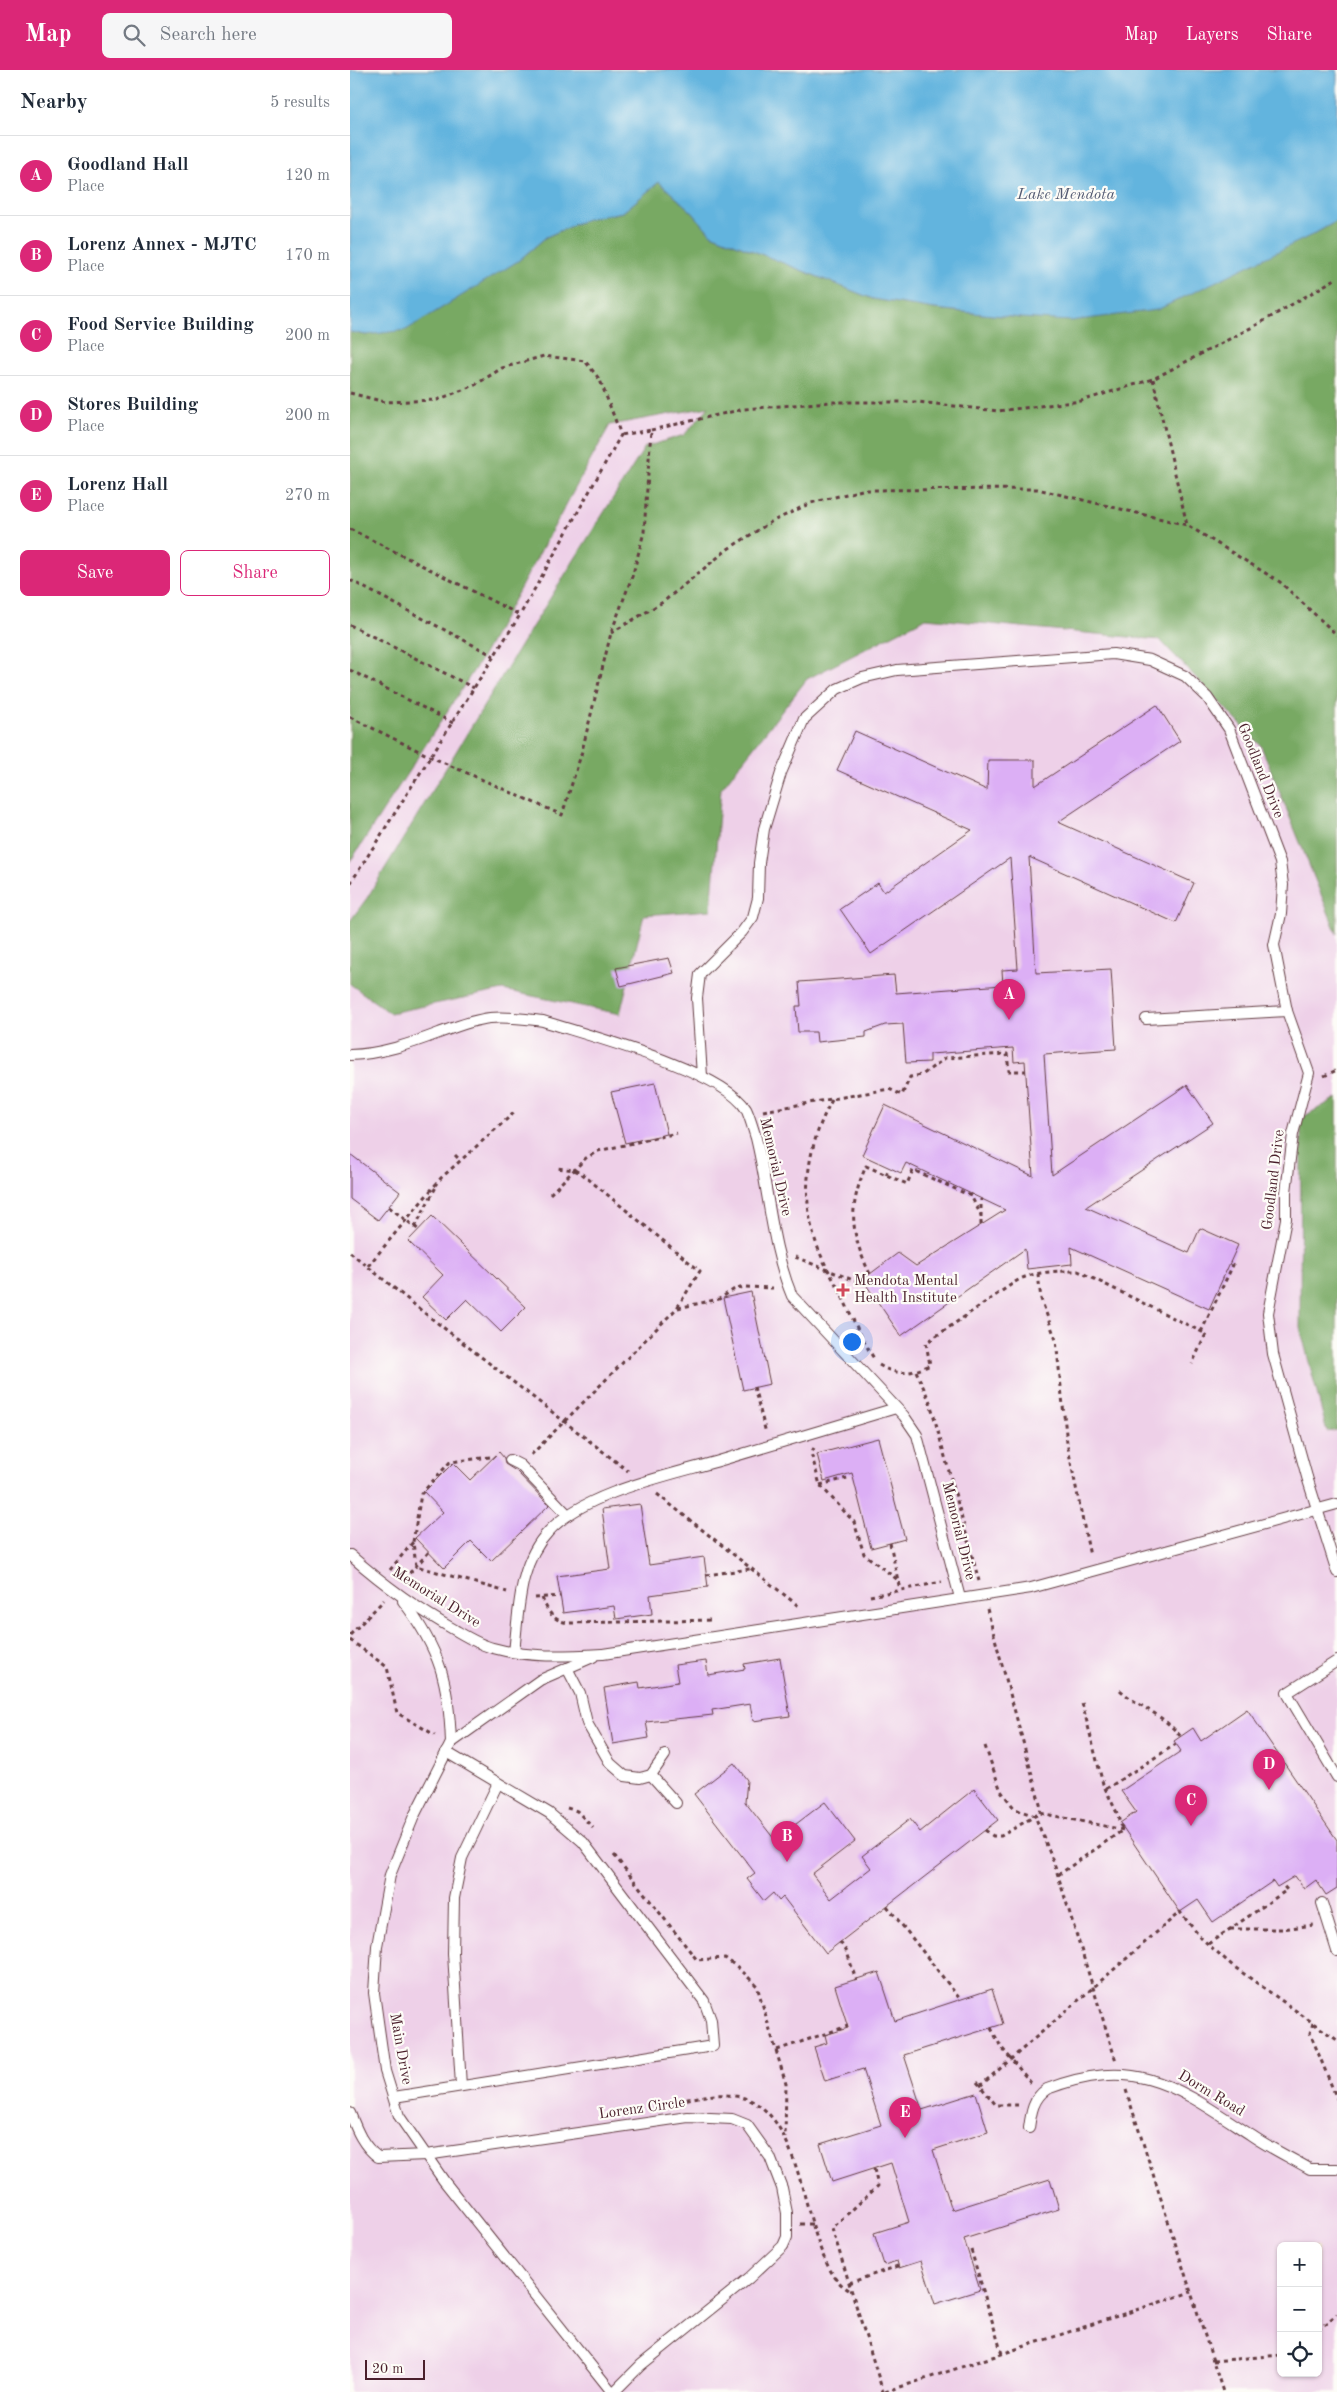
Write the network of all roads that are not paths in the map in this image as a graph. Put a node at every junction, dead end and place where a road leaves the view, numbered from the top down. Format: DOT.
graph roads {
  1 [pos="1287,1011"];
  2 [pos="1146,1019"];
  3 [pos="350,1055"];
  4 [pos="702,1076"];
  5 [pos="896,1408"];
  6 [pos="510,1460"];
  7 [pos="1337,1504"];
  8 [pos="1317,1509"];
  9 [pos="568,1514"];
  10 [pos="350,1555"];
  11 [pos="1337,1572"];
  12 [pos="398,1594"];
  13 [pos="960,1598"];
  14 [pos="514,1652"];
  15 [pos="602,1654"];
  16 [pos="1337,1661"];
  17 [pos="567,1668"];
  18 [pos="448,1747"];
  19 [pos="665,1755"];
  20 [pos="651,1775"];
  21 [pos="1337,1777"];
  22 [pos="498,1783"];
  23 [pos="676,1803"];
  24 [pos="1322,1903"];
  25 [pos="1337,1951"];
  26 [pos="460,2086"];
  27 [pos="394,2097"];
  28 [pos="350,2113"];
  29 [pos="1029,2128"];
  30 [pos="426,2155"];
  31 [pos="1337,2169"];
  32 [pos="613,2392"];
  1 -- 2 [label="lane"];
  1 -- 4 [label="lane, Goodland Drive"];
  1 -- 8 [label="lane, Goodland Drive"];
  3 -- 4 [label="lane, Memorial Drive"];
  4 -- 5 [label="lane, Memorial Drive"];
  5 -- 9 [label="lane"];
  5 -- 13 [label="lane, Memorial Drive"];
  6 -- 9 [label="lane"];
  7 -- 8 [label="lane, Memorial Drive"];
  8 -- 11 [label="lane, Goodland Drive"];
  8 -- 13 [label="lane, Memorial Drive"];
  9 -- 14 [label="lane"];
  10 -- 12 [label="lane, Memorial Drive"];
  12 -- 14 [label="lane, Memorial Drive"];
  12 -- 18 [label="lane, Main Drive"];
  13 -- 15 [label="lane, Memorial Drive"];
  14 -- 15 [label="lane, Memorial Drive"];
  15 -- 17 [label="lane, Main Drive"];
  16 -- 21 [label="lane"];
  17 -- 18 [label="lane, Main Drive"];
  17 -- 20 [label="lane"];
  18 -- 22 [label="lane"];
  18 -- 27 [label="lane, Main Drive"];
  19 -- 20 [label="lane"];
  20 -- 23 [label="lane"];
  22 -- 26 [label="lane"];
  22 -- 26 [label="lane"];
  24 -- 25 [label="lane"];
  26 -- 27 [label="lane"];
  27 -- 30 [label="lane, Main Drive"];
  28 -- 30 [label="lane, Lorenz Circle"];
  29 -- 31 [label="lane, Dorm Road"];
  30 -- 32 [label="lane, Main Drive"];
  30 -- 32 [label="lane, Lorenz Circle"];
}
